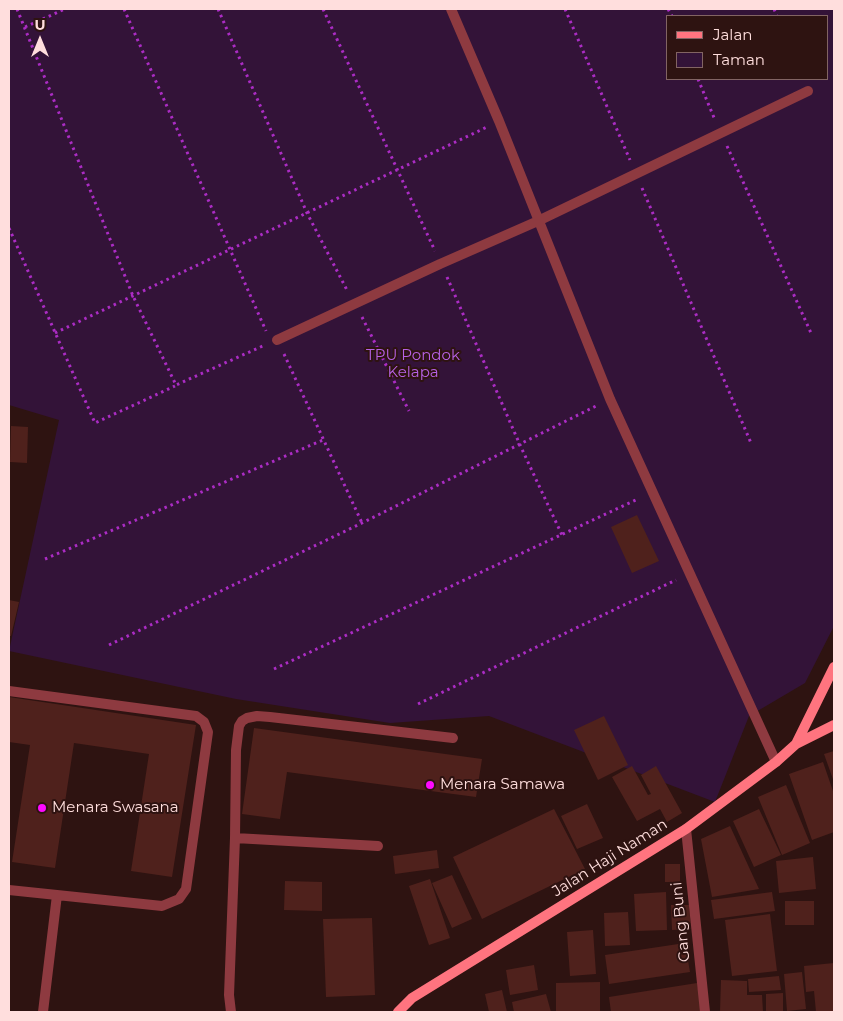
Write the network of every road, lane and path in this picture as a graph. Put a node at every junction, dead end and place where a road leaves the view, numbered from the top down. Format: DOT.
graph roads {
  1 [pos="17,9"];
  2 [pos="65,9"];
  3 [pos="124,9"];
  4 [pos="218,9"];
  5 [pos="451,9"];
  6 [pos="565,9"];
  7 [pos="25,27"];
  8 [pos="698,80"];
  9 [pos="808,91"];
  10 [pos="498,121"];
  11 [pos="721,132"];
  12 [pos="636,173"];
  13 [pos="307,212"];
  14 [pos="538,221"];
  15 [pos="9,228"];
  16 [pos="230,250"];
  17 [pos="133,296"];
  18 [pos="355,304"];
  19 [pos="55,333"];
  20 [pos="811,333"];
  21 [pos="274,341"];
  22 [pos="176,385"];
  23 [pos="610,399"];
  24 [pos="409,411"];
  25 [pos="323,440"];
  26 [pos="751,443"];
  27 [pos="653,492"];
  28 [pos="362,523"];
  29 [pos="45,559"];
  30 [pos="690,573"];
  31 [pos="109,645"];
  32 [pos="834,667"];
  33 [pos="274,669"];
  34 [pos="9,691"];
  35 [pos="418,704"];
  36 [pos="834,725"];
  37 [pos="453,738"];
  38 [pos="796,744"];
  39 [pos="776,762"];
  40 [pos="686,829"];
  41 [pos="235,838"];
  42 [pos="378,846"];
  43 [pos="9,890"];
  44 [pos="58,895"];
  45 [pos="43,1012"];
  46 [pos="231,1012"];
  47 [pos="398,1012"];
  48 [pos="705,1012"];
  1 -- 7 [label="path"];
  2 -- 7 [label="path"];
  3 -- 16 [label="path"];
  4 -- 13 [label="path"];
  5 -- 10 [label="street"];
  6 -- 12 [label="path"];
  7 -- 17 [label="path"];
  8 -- 11 [label="path"];
  9 -- 11 [label="street"];
  10 -- 13 [label="path"];
  10 -- 14 [label="street"];
  11 -- 12 [label="street"];
  11 -- 20 [label="path"];
  12 -- 14 [label="street"];
  12 -- 26 [label="path"];
  13 -- 16 [label="path"];
  13 -- 18 [label="path"];
  14 -- 18 [label="street"];
  14 -- 23 [label="street"];
  15 -- 19 [label="path"];
  16 -- 17 [label="path"];
  16 -- 21 [label="path"];
  17 -- 19 [label="path"];
  17 -- 22 [label="path"];
  18 -- 21 [label="street"];
  18 -- 24 [label="path"];
  19 -- 22 [label="path"];
  21 -- 22 [label="path"];
  21 -- 25 [label="path"];
  23 -- 27 [label="street"];
  23 -- 28 [label="path"];
  25 -- 28 [label="path"];
  25 -- 29 [label="path"];
  27 -- 30 [label="street"];
  27 -- 33 [label="path"];
  28 -- 31 [label="path"];
  30 -- 35 [label="path"];
  30 -- 39 [label="street"];
  32 -- 38 [label="street"];
  34 -- 44 [label="street"];
  36 -- 38 [label="street, Jalan Haji Naman"];
  37 -- 41 [label="street"];
  38 -- 39 [label="street, Jalan Haji Naman"];
  39 -- 40 [label="street, Jalan Haji Naman"];
  40 -- 47 [label="street, Jalan Haji Naman"];
  40 -- 48 [label="street, Gang Buni"];
  41 -- 42 [label="street"];
  41 -- 46 [label="street"];
  43 -- 44 [label="street"];
  44 -- 45 [label="street"];
}
